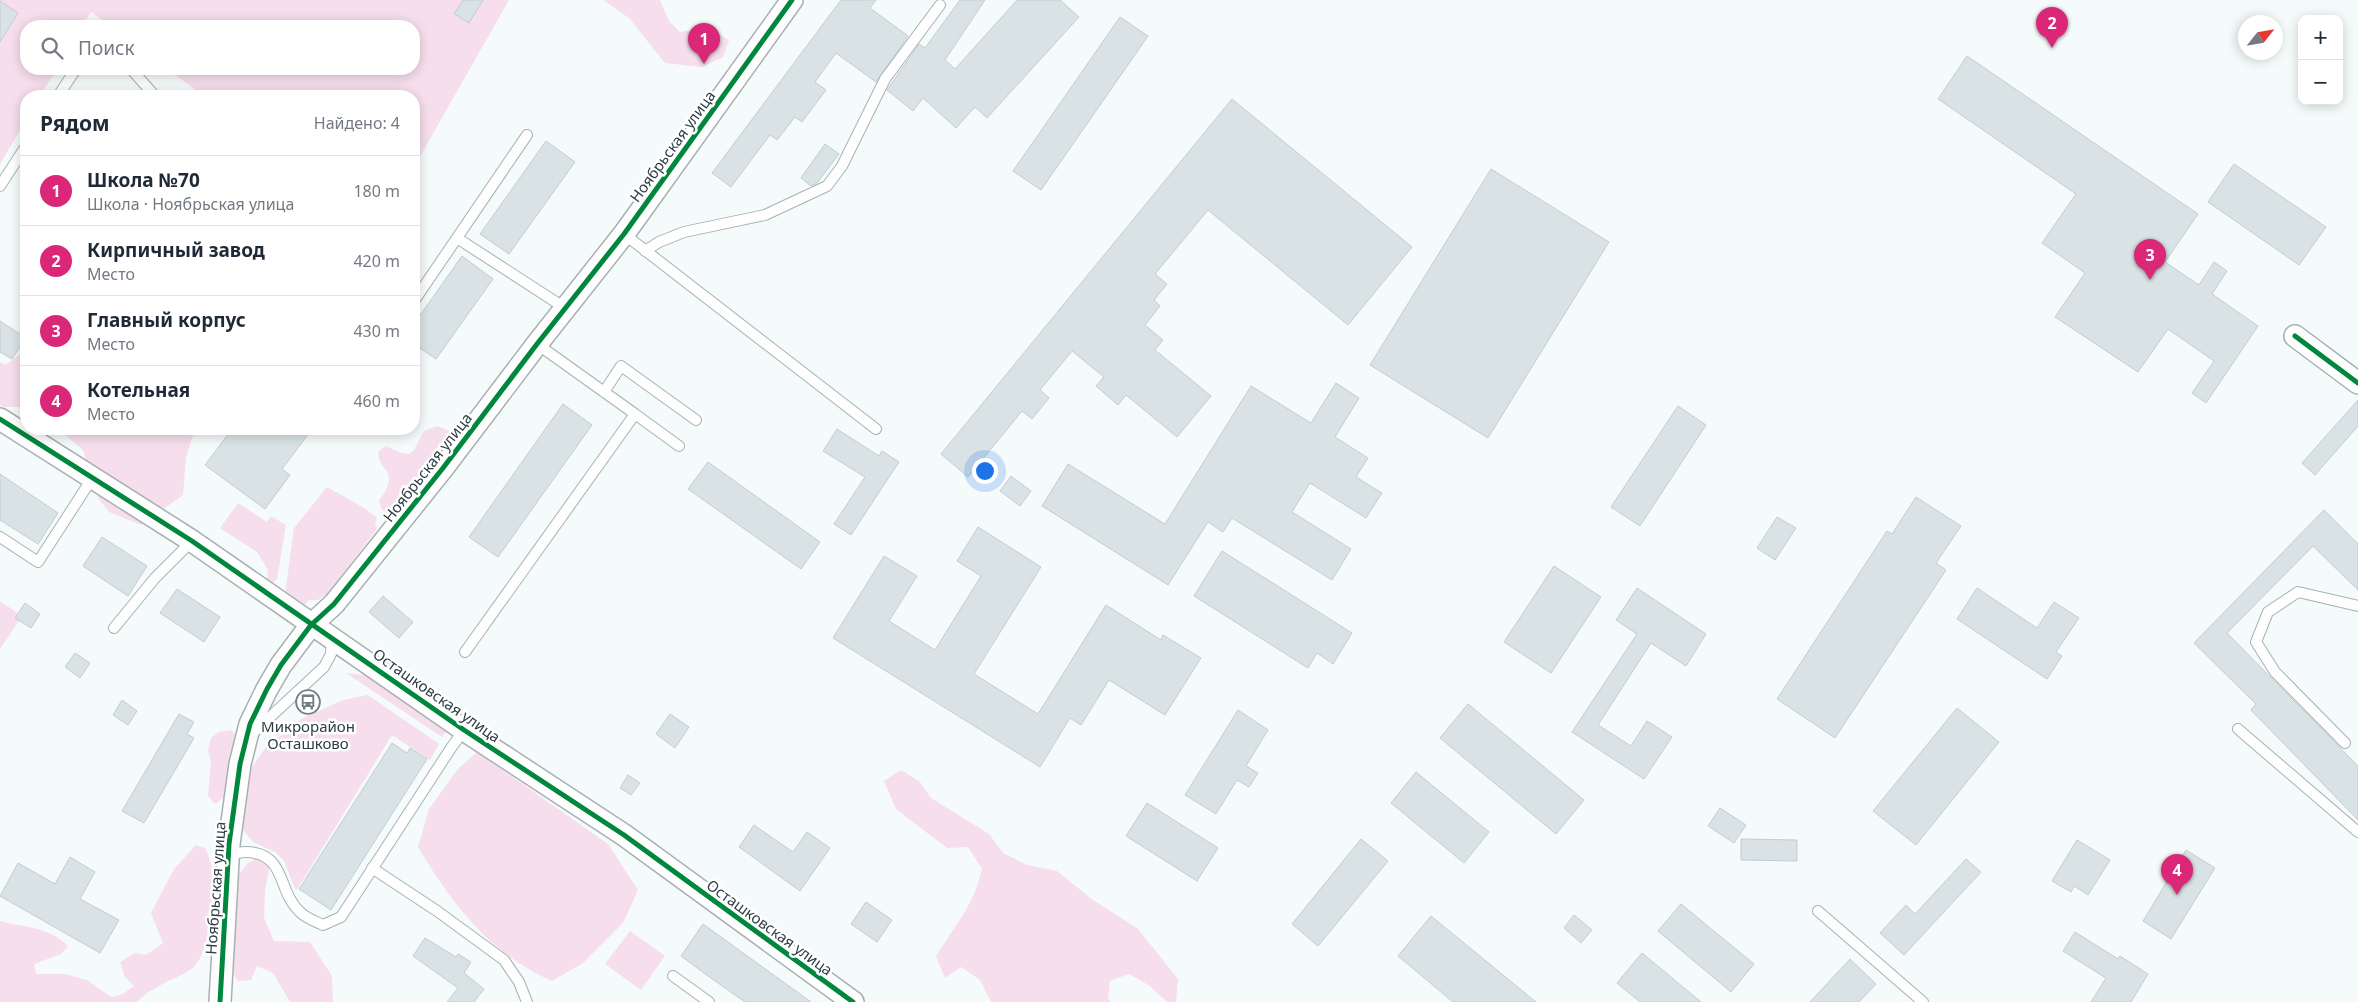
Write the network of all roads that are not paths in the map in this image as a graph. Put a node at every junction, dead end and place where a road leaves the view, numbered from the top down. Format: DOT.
graph roads {
  1 [pos="792,0"];
  2 [pos="940,5"];
  3 [pos="72,75"];
  4 [pos="136,75"];
  5 [pos="62,90"];
  6 [pos="150,90"];
  7 [pos="527,135"];
  8 [pos="20,155"];
  9 [pos="0,186"];
  10 [pos="624,234"];
  11 [pos="457,238"];
  12 [pos="645,250"];
  13 [pos="420,285"];
  14 [pos="565,308"];
  15 [pos="2295,336"];
  16 [pos="537,344"];
  17 [pos="2358,384"];
  18 [pos="604,392"];
  19 [pos="635,414"];
  20 [pos="0,419"];
  21 [pos="696,420"];
  22 [pos="876,429"];
  23 [pos="20,431"];
  24 [pos="26,435"];
  25 [pos="680,446"];
  26 [pos="93,477"];
  27 [pos="0,537"];
  28 [pos="192,541"];
  29 [pos="2358,606"];
  30 [pos="311,625"];
  31 [pos="114,628"];
  32 [pos="332,636"];
  33 [pos="465,652"];
  34 [pos="464,730"];
  35 [pos="2238,730"];
  36 [pos="246,741"];
  37 [pos="2345,743"];
  38 [pos="2358,832"];
  39 [pos="228,857"];
  40 [pos="372,868"];
  41 [pos="1818,911"];
  42 [pos="673,976"];
  43 [pos="842,999"];
  44 [pos="220,1002"];
  45 [pos="527,1002"];
  46 [pos="709,1002"];
  47 [pos="1923,1002"];
  1 -- 10 [label="street, Ноябрьская улица"];
  2 -- 12 [label="lane"];
  3 -- 5 [label="lane"];
  4 -- 6 [label="lane"];
  7 -- 11 [label="lane"];
  8 -- 9 [label="lane"];
  10 -- 12 [label="lane"];
  10 -- 14 [label="street, Ноябрьская улица"];
  11 -- 13 [label="lane"];
  11 -- 14 [label="lane"];
  12 -- 22 [label="lane"];
  14 -- 16 [label="street, Ноябрьская улица"];
  15 -- 17 [label="street"];
  16 -- 18 [label="lane"];
  16 -- 30 [label="street, Ноябрьская улица"];
  18 -- 19 [label="lane"];
  18 -- 21 [label="lane"];
  19 -- 25 [label="lane"];
  19 -- 33 [label="lane"];
  20 -- 23 [label="street, Осташковская улица"];
  24 -- 26 [label="street, Осташковская улица"];
  26 -- 27 [label="lane"];
  26 -- 28 [label="street, Осташковская улица"];
  28 -- 30 [label="street, Осташковская улица"];
  28 -- 31 [label="lane"];
  29 -- 37 [label="lane"];
  30 -- 32 [label="street, Осташковская улица"];
  30 -- 36 [label="street, Ноябрьская улица"];
  32 -- 34 [label="street, Осташковская улица"];
  32 -- 36 [label="lane"];
  34 -- 40 [label="lane"];
  34 -- 43 [label="street, Осташковская улица"];
  35 -- 38 [label="lane"];
  36 -- 39 [label="street, Ноябрьская улица"];
  39 -- 40 [label="lane"];
  39 -- 44 [label="street, Ноябрьская улица"];
  40 -- 45 [label="lane"];
  41 -- 47 [label="lane"];
  42 -- 46 [label="lane"];
}
